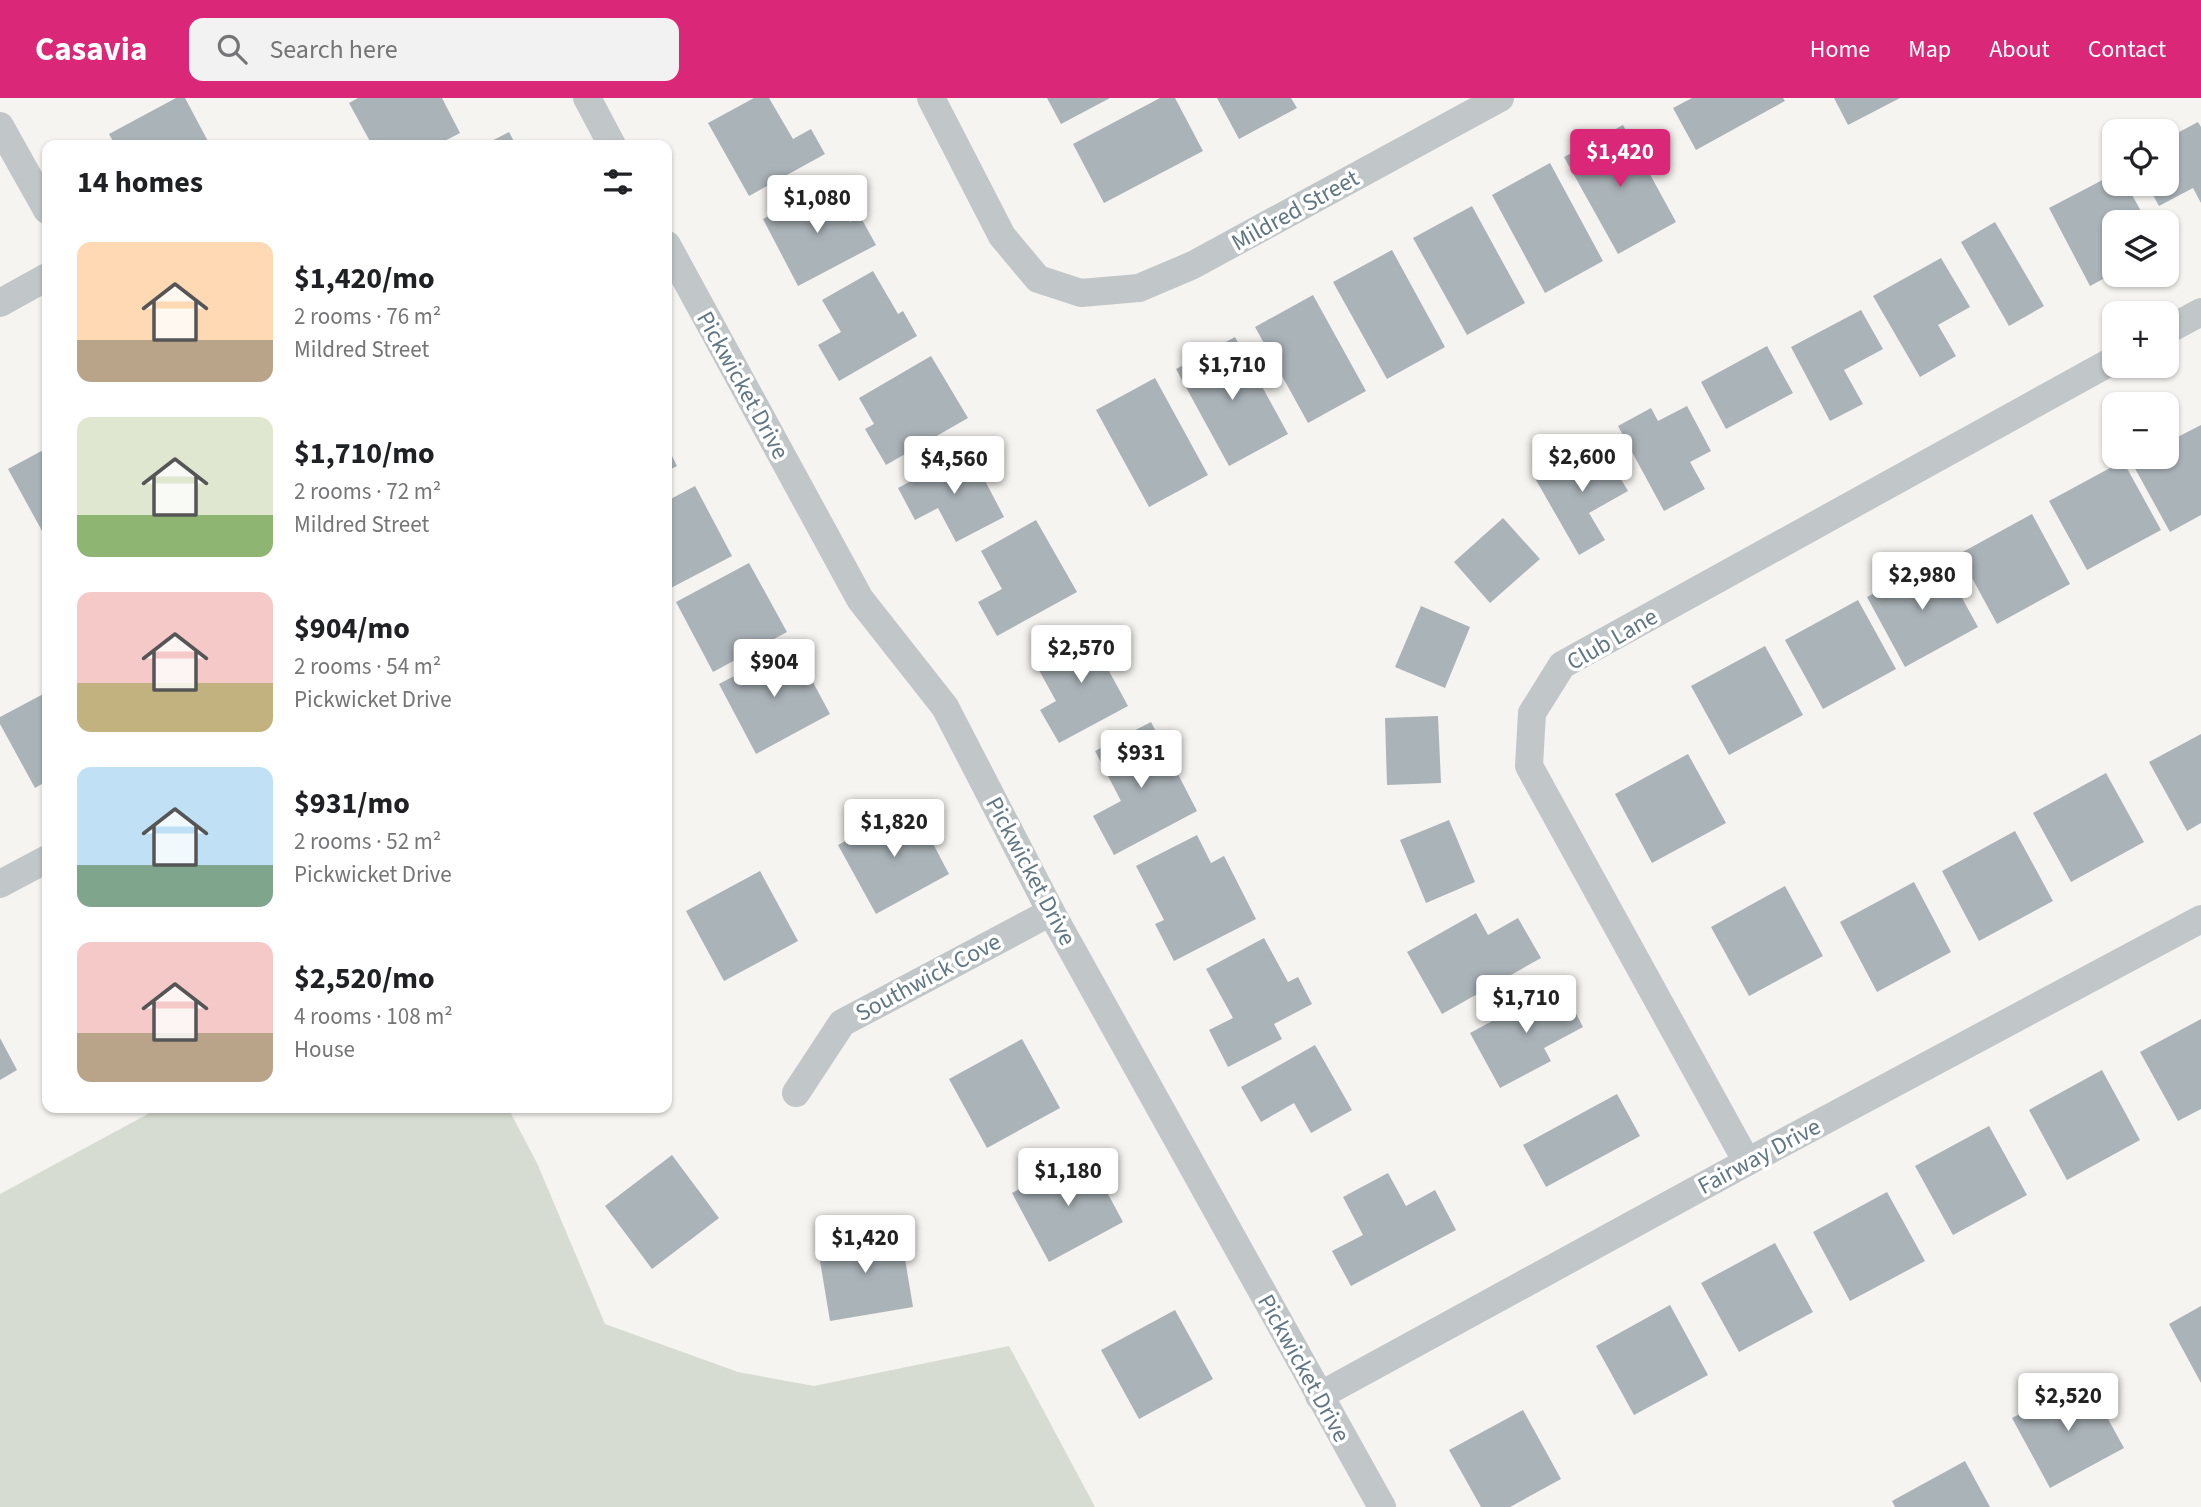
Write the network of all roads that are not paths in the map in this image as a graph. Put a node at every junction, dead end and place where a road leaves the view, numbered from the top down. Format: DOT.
graph roads {
  1 [pos="586,98"];
  2 [pos="931,98"];
  3 [pos="1500,98"];
  4 [pos="0,126"];
  5 [pos="609,140"];
  6 [pos="42,201"];
  7 [pos="672,254"];
  8 [pos="42,280"];
  9 [pos="0,303"];
  10 [pos="2201,312"];
  11 [pos="2179,324"];
  12 [pos="2102,367"];
  13 [pos="42,862"];
  14 [pos="0,884"];
  15 [pos="1051,912"];
  16 [pos="2201,919"];
  17 [pos="796,1093"];
  18 [pos="1746,1162"];
  19 [pos="1319,1396"];
  20 [pos="1382,1507"];
  1 -- 5 [label="street"];
  2 -- 3 [label="street, Mildred Street"];
  4 -- 6 [label="street"];
  7 -- 15 [label="street, Pickwicket Drive"];
  8 -- 9 [label="street"];
  10 -- 11 [label="street"];
  12 -- 18 [label="street, Club Lane"];
  13 -- 14 [label="street"];
  15 -- 17 [label="street, Southwick Cove"];
  15 -- 19 [label="street, Pickwicket Drive"];
  16 -- 18 [label="street, Fairway Drive"];
  18 -- 19 [label="street, Fairway Drive"];
  19 -- 20 [label="street, Pickwicket Drive"];
}
